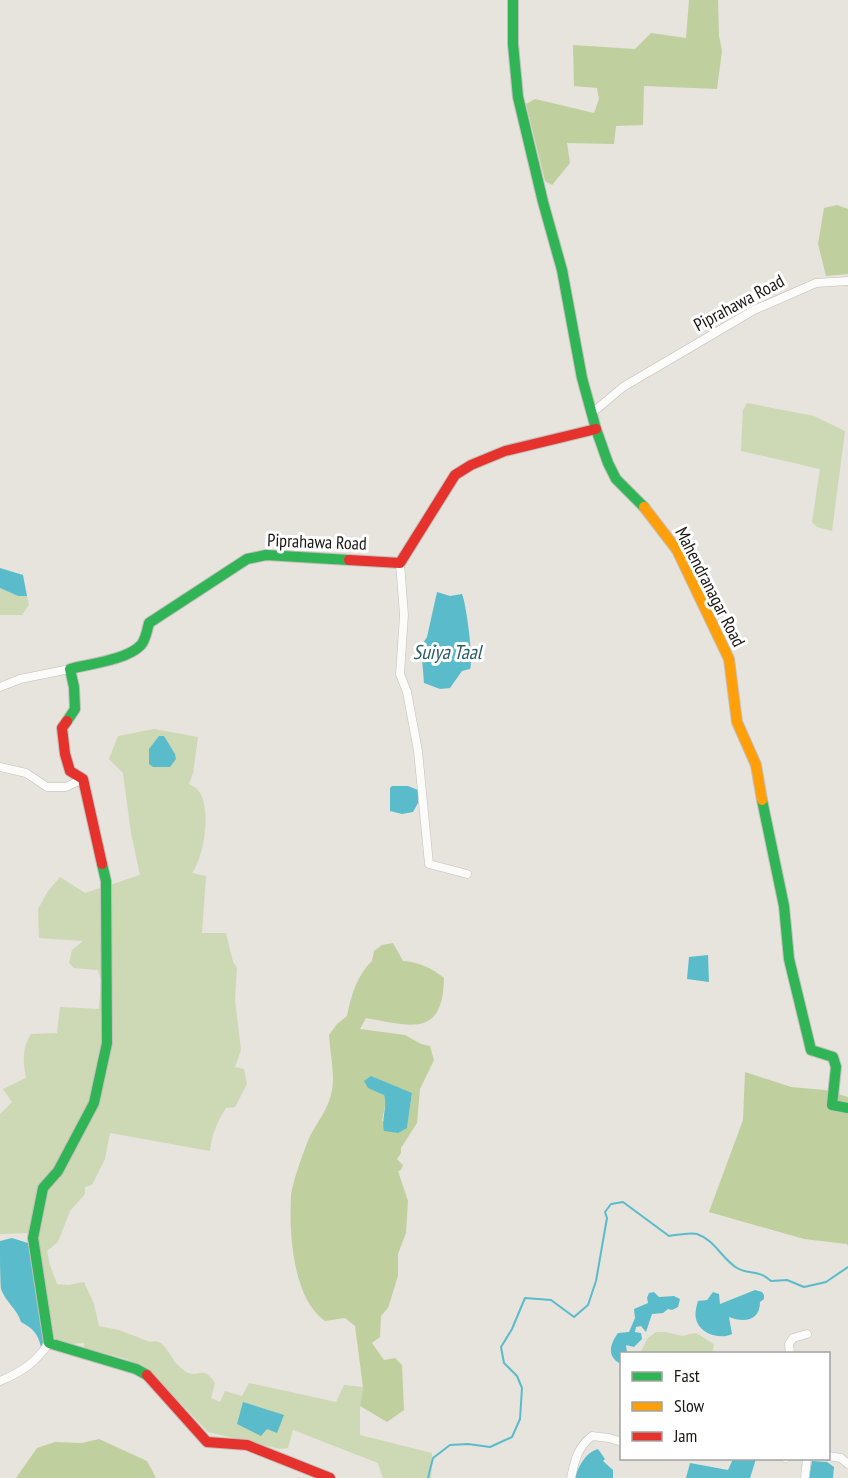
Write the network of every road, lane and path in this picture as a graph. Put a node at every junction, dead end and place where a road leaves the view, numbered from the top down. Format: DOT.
graph roads {
  1 [pos="513,0"];
  2 [pos="848,281"];
  3 [pos="592,413"];
  4 [pos="596,429"];
  5 [pos="400,562"];
  6 [pos="70,669"];
  7 [pos="0,687"];
  8 [pos="0,767"];
  9 [pos="83,779"];
  10 [pos="467,874"];
  11 [pos="848,1108"];
  12 [pos="807,1334"];
  13 [pos="49,1343"];
  14 [pos="790,1352"];
  15 [pos="0,1381"];
  16 [pos="620,1442"];
  17 [pos="830,1456"];
  18 [pos="807,1460"];
  19 [pos="848,1464"];
  20 [pos="330,1478"];
  21 [pos="571,1478"];
  22 [pos="805,1478"];
  1 -- 3 [label="street, Mahendranagar Road"];
  2 -- 3 [label="street, Piprahawa Road"];
  3 -- 4 [label="street, Mahendranagar Road"];
  4 -- 5 [label="street"];
  4 -- 11 [label="street, Mahendranagar Road"];
  5 -- 6 [label="street, Piprahawa Road"];
  5 -- 10 [label="street"];
  6 -- 7 [label="street"];
  6 -- 9 [label="street"];
  8 -- 9 [label="street"];
  9 -- 13 [label="street"];
  12 -- 14 [label="street"];
  13 -- 15 [label="street"];
  13 -- 20 [label="street"];
  16 -- 21 [label="street"];
  17 -- 19 [label="street"];
  18 -- 22 [label="street"];
}
